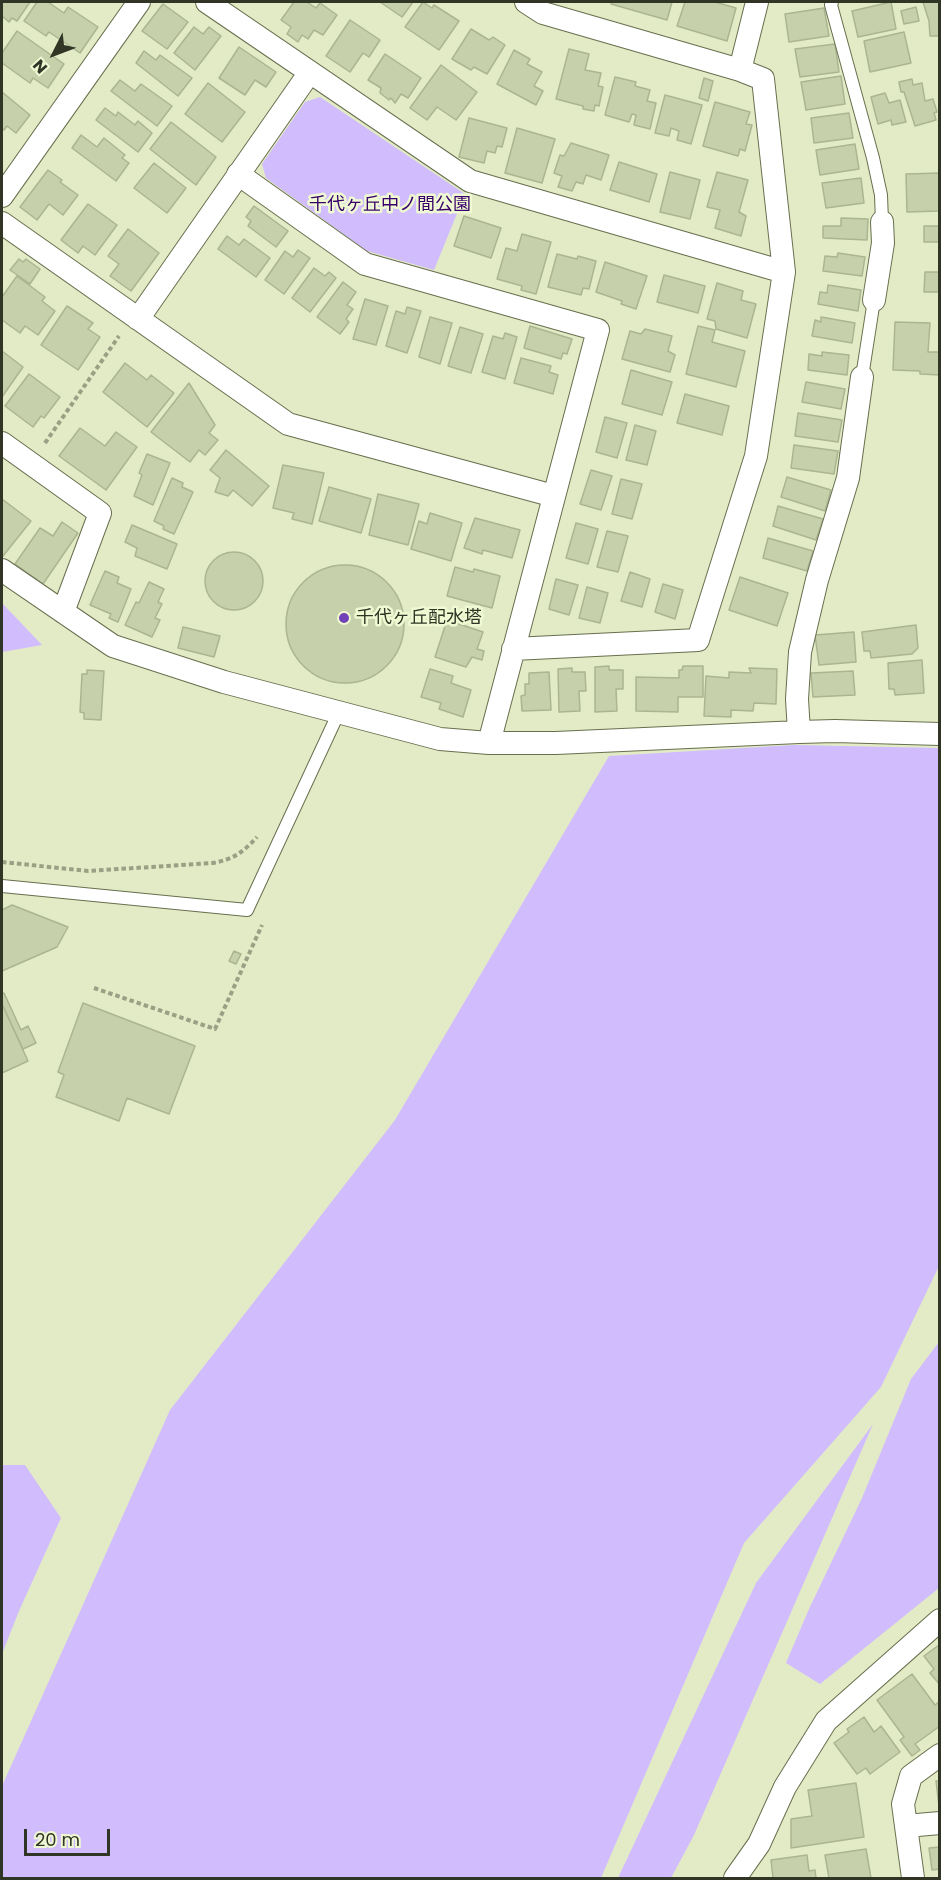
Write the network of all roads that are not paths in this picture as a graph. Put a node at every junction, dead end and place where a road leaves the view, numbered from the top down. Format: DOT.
graph roads {
  1 [pos="139,2"];
  2 [pos="207,2"];
  3 [pos="526,2"];
  4 [pos="758,2"];
  5 [pos="832,2"];
  6 [pos="740,70"];
  7 [pos="310,72"];
  8 [pos="238,174"];
  9 [pos="2,196"];
  10 [pos="882,222"];
  11 [pos="2,223"];
  12 [pos="784,272"];
  13 [pos="874,300"];
  14 [pos="136,317"];
  15 [pos="862,377"];
  16 [pos="2,443"];
  17 [pos="554,496"];
  18 [pos="2,570"];
  19 [pos="63,612"];
  20 [pos="513,649"];
  21 [pos="339,712"];
  22 [pos="799,732"];
  23 [pos="939,734"];
  24 [pos="489,742"];
  25 [pos="2,886"];
  26 [pos="939,1620"];
  27 [pos="939,1755"];
  28 [pos="939,1823"];
  29 [pos="906,1826"];
  30 [pos="735,1878"];
  31 [pos="913,1878"];
  1 -- 9 [label="street"];
  2 -- 7 [label="street"];
  3 -- 6 [label="street"];
  4 -- 6 [label="street"];
  5 -- 10 [label="lane"];
  6 -- 12 [label="street"];
  7 -- 8 [label="street"];
  7 -- 12 [label="street"];
  8 -- 14 [label="street"];
  8 -- 17 [label="street"];
  10 -- 13 [label="street"];
  11 -- 14 [label="street"];
  12 -- 20 [label="street"];
  13 -- 15 [label="lane"];
  14 -- 17 [label="street"];
  15 -- 22 [label="street"];
  16 -- 19 [label="street"];
  17 -- 20 [label="street"];
  18 -- 19 [label="street"];
  19 -- 21 [label="street"];
  20 -- 24 [label="street"];
  21 -- 24 [label="street"];
  21 -- 25 [label="lane"];
  22 -- 23 [label="street"];
  22 -- 24 [label="street"];
  26 -- 30 [label="street"];
  27 -- 29 [label="street"];
  28 -- 29 [label="street"];
  29 -- 31 [label="street"];
}
